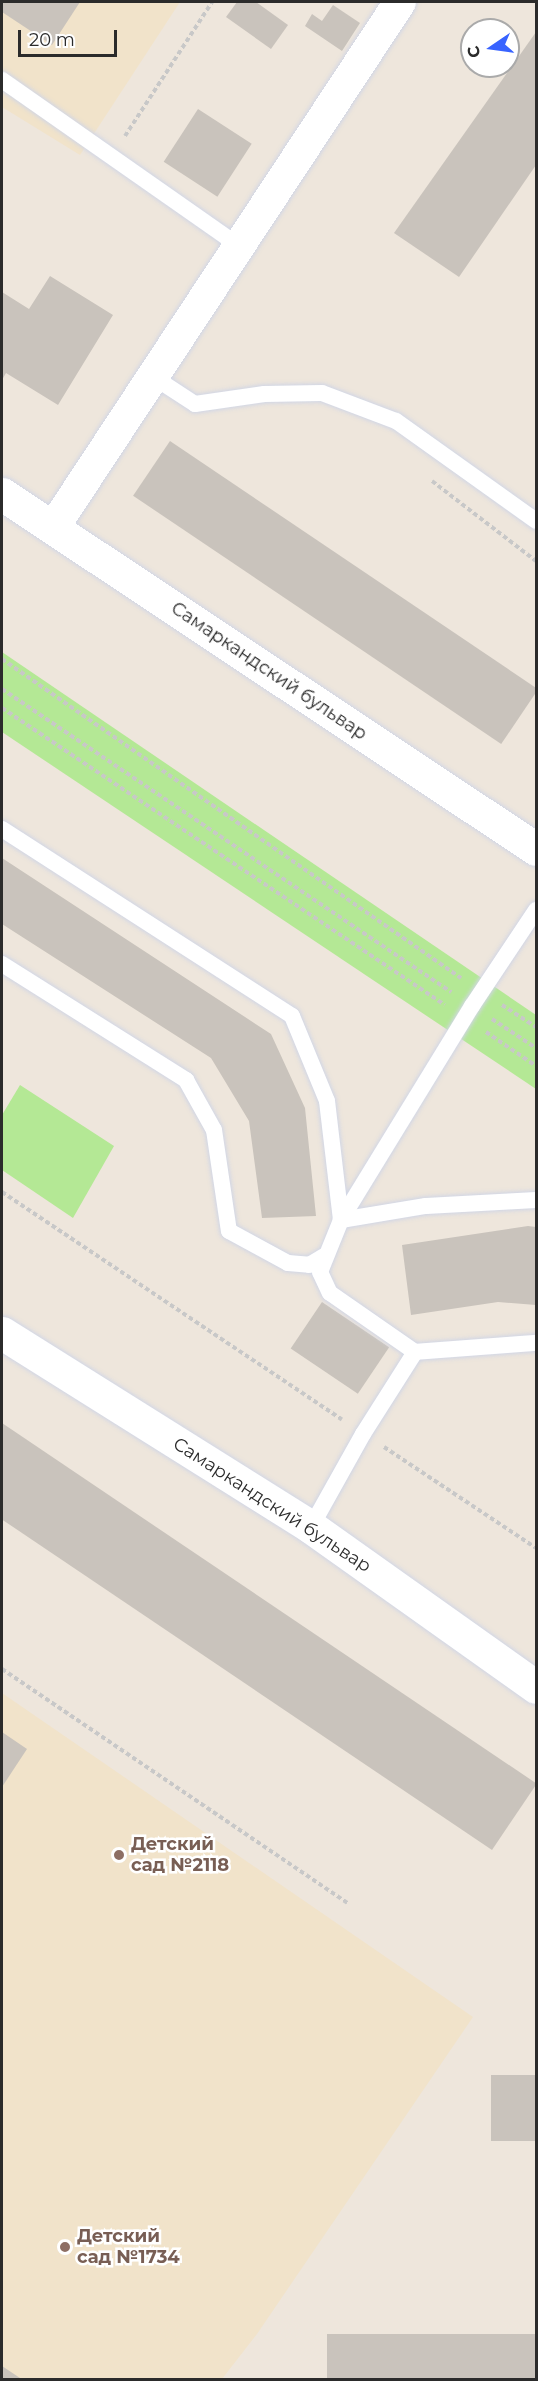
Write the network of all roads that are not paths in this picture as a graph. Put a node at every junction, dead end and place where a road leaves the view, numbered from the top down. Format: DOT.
graph roads {
  1 [pos="400,2"];
  2 [pos="2,80"];
  3 [pos="238,244"];
  4 [pos="152,376"];
  5 [pos="2,494"];
  6 [pos="537,521"];
  7 [pos="53,528"];
  8 [pos="2,829"];
  9 [pos="537,849"];
  10 [pos="537,910"];
  11 [pos="2,964"];
  12 [pos="537,1200"];
  13 [pos="340,1220"];
  14 [pos="324,1256"];
  15 [pos="2,1333"];
  16 [pos="537,1343"];
  17 [pos="415,1352"];
  18 [pos="311,1527"];
  19 [pos="537,1687"];
  1 -- 3 [label="street"];
  2 -- 3 [label="lane"];
  3 -- 4 [label="street"];
  4 -- 6 [label="lane"];
  4 -- 7 [label="street"];
  5 -- 7 [label="street, Самаркандский бульвар"];
  7 -- 9 [label="street, Самаркандский бульвар"];
  8 -- 13 [label="lane"];
  10 -- 13 [label="lane"];
  11 -- 14 [label="lane"];
  12 -- 13 [label="lane"];
  13 -- 14 [label="lane"];
  14 -- 17 [label="lane"];
  15 -- 18 [label="street, Самаркандский бульвар"];
  16 -- 17 [label="lane"];
  17 -- 18 [label="lane"];
  18 -- 19 [label="street, Самаркандский бульвар"];
}
